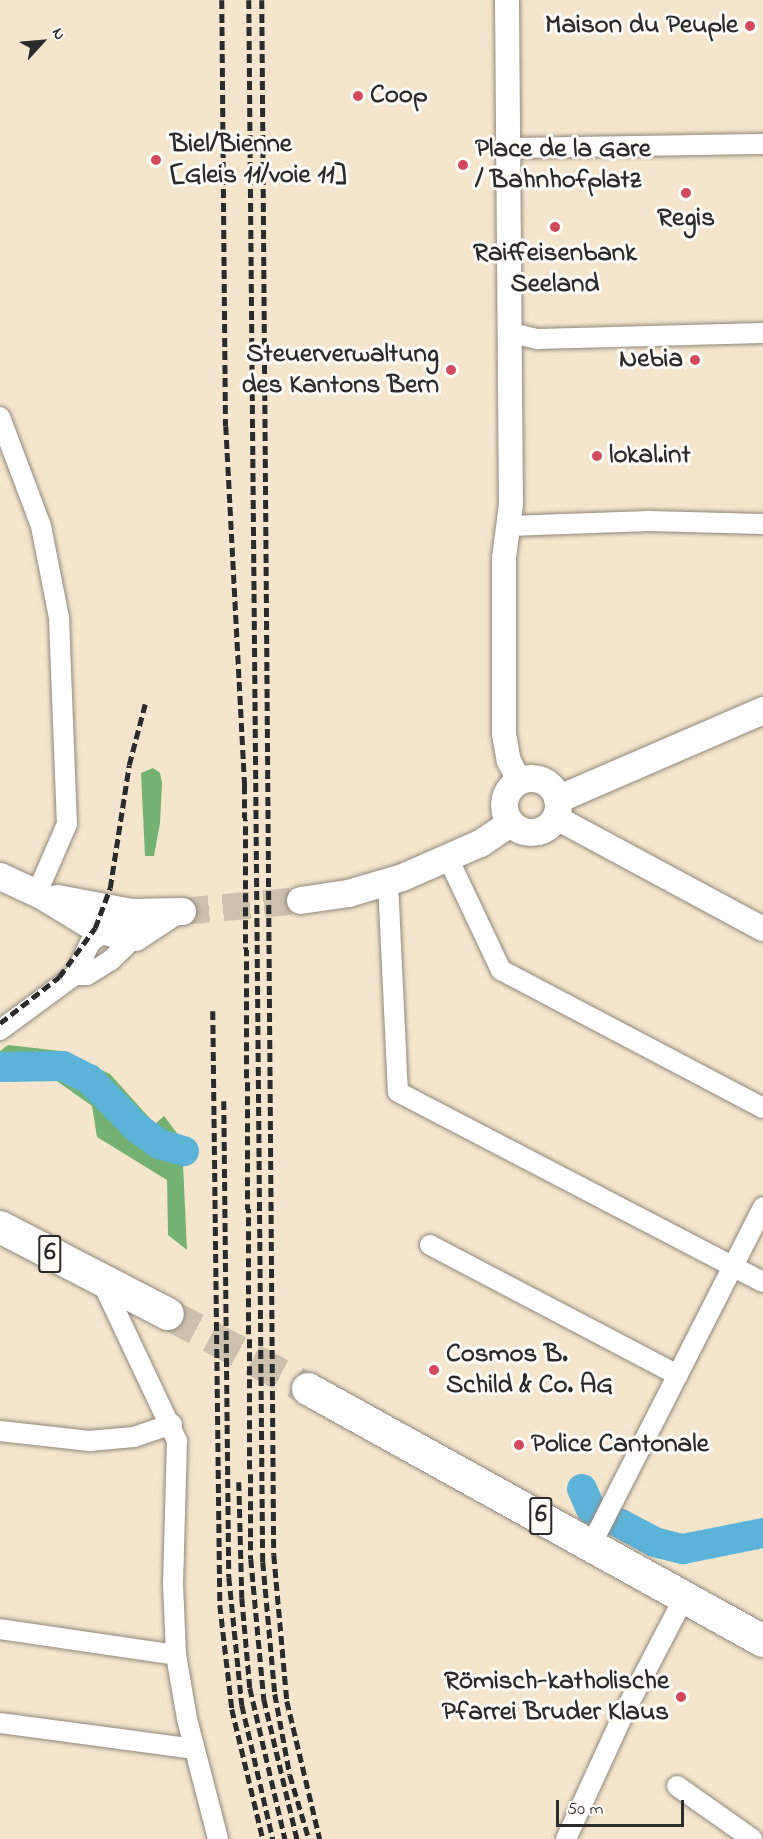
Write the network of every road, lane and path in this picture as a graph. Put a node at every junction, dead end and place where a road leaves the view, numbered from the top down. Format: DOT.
graph roads {
  1 [pos="507,0"];
  2 [pos="763,144"];
  3 [pos="508,148"];
  4 [pos="511,333"];
  5 [pos="763,333"];
  6 [pos="0,417"];
  7 [pos="763,524"];
  8 [pos="509,526"];
  9 [pos="763,710"];
  10 [pos="519,781"];
  11 [pos="556,808"];
  12 [pos="510,823"];
  13 [pos="448,858"];
  14 [pos="0,876"];
  15 [pos="388,882"];
  16 [pos="39,894"];
  17 [pos="300,900"];
  18 [pos="177,911"];
  19 [pos="133,924"];
  20 [pos="763,929"];
  21 [pos="104,930"];
  22 [pos="75,975"];
  23 [pos="0,1030"];
  24 [pos="763,1108"];
  25 [pos="763,1207"];
  26 [pos="0,1227"];
  27 [pos="430,1245"];
  28 [pos="732,1266"];
  29 [pos="101,1280"];
  30 [pos="763,1282"];
  31 [pos="168,1314"];
  32 [pos="678,1376"];
  33 [pos="308,1389"];
  34 [pos="172,1424"];
  35 [pos="0,1431"];
  36 [pos="591,1545"];
  37 [pos="685,1596"];
  38 [pos="0,1629"];
  39 [pos="763,1641"];
  40 [pos="177,1655"];
  41 [pos="0,1723"];
  42 [pos="194,1749"];
  43 [pos="677,1786"];
  44 [pos="218,1839"];
  45 [pos="566,1839"];
  46 [pos="752,1839"];
  1 -- 3 [label="street"];
  2 -- 3 [label="street"];
  3 -- 4 [label="street"];
  4 -- 5 [label="street"];
  4 -- 8 [label="street"];
  6 -- 16 [label="street"];
  7 -- 8 [label="street"];
  8 -- 10 [label="street"];
  9 -- 11 [label="main road"];
  10 -- 11 [label="main road"];
  10 -- 12 [label="main road"];
  11 -- 12 [label="main road"];
  11 -- 20 [label="street"];
  12 -- 13 [label="main road"];
  13 -- 15 [label="main road"];
  13 -- 24 [label="street"];
  14 -- 16 [label="main road"];
  15 -- 17 [label="main road"];
  15 -- 28 [label="street"];
  16 -- 19 [label="main road"];
  16 -- 21 [label="main road"];
  18 -- 19 [label="main road"];
  19 -- 21 [label="main road"];
  19 -- 22 [label="street"];
  21 -- 22 [label="street"];
  22 -- 23 [label="street"];
  25 -- 28 [label="street"];
  26 -- 29 [label="main road, 6"];
  27 -- 32 [label="street"];
  28 -- 30 [label="street"];
  28 -- 32 [label="street"];
  29 -- 31 [label="main road, 6"];
  29 -- 34 [label="street"];
  32 -- 36 [label="street"];
  33 -- 36 [label="main road, 6"];
  34 -- 35 [label="street"];
  34 -- 40 [label="street"];
  36 -- 37 [label="main road, 6"];
  37 -- 39 [label="main road, 6"];
  37 -- 45 [label="street"];
  38 -- 40 [label="street"];
  40 -- 42 [label="street"];
  41 -- 42 [label="street"];
  42 -- 44 [label="street"];
  43 -- 46 [label="street"];
}
